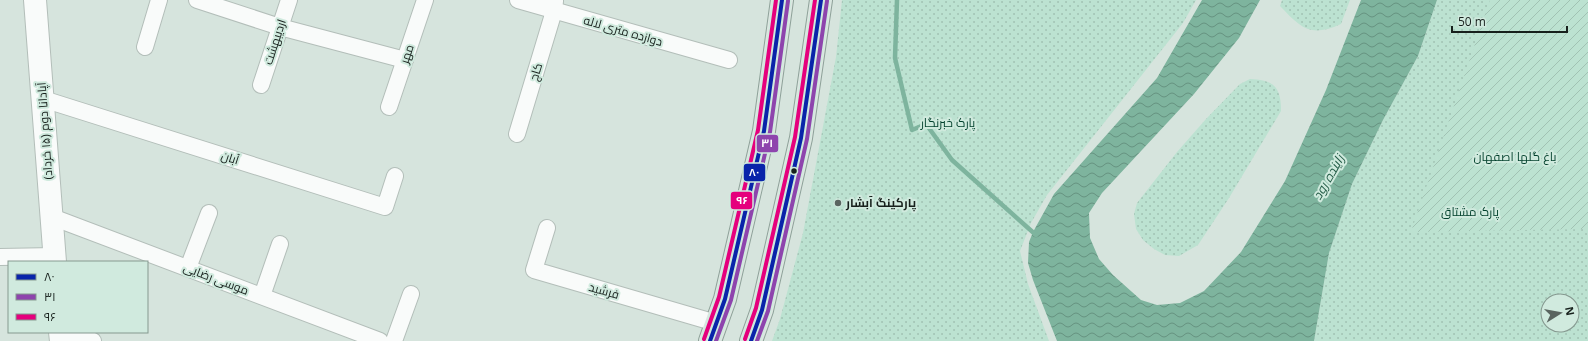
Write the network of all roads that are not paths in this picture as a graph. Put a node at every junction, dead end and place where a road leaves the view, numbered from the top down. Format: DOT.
graph roads {
  1 [pos="35,0"];
  2 [pos="159,0"];
  3 [pos="197,0"];
  4 [pos="289,0"];
  5 [pos="425,0"];
  6 [pos="518,0"];
  7 [pos="782,0"];
  8 [pos="821,0"];
  9 [pos="555,5"];
  10 [pos="280,27"];
  11 [pos="145,47"];
  12 [pos="405,60"];
  13 [pos="729,60"];
  14 [pos="262,85"];
  15 [pos="43,99"];
  16 [pos="389,107"];
  17 [pos="517,134"];
  18 [pos="395,176"];
  19 [pos="209,213"];
  20 [pos="52,217"];
  21 [pos="546,228"];
  22 [pos="280,244"];
  23 [pos="0,257"];
  24 [pos="55,259"];
  25 [pos="188,268"];
  26 [pos="411,294"];
  27 [pos="262,296"];
  28 [pos="713,332"];
  29 [pos="73,333"];
  30 [pos="93,341"];
  31 [pos="380,341"];
  32 [pos="394,341"];
  33 [pos="751,341"];
  1 -- 15 [label="main road, آپادانا دوم (۱۵ خرداد)"];
  2 -- 11 [label="street"];
  3 -- 10 [label="street"];
  4 -- 10 [label="street, اردیبهشت"];
  5 -- 12 [label="street, مهر"];
  6 -- 9 [label="street, دوازده متری لاله"];
  7 -- 28 [label="main road"];
  8 -- 33 [label="main road"];
  9 -- 13 [label="street, دوازده متری لاله"];
  9 -- 17 [label="street, کاج"];
  10 -- 12 [label="street"];
  10 -- 14 [label="street, اردیبهشت"];
  12 -- 16 [label="street, مهر"];
  15 -- 18 [label="street, آبان"];
  15 -- 20 [label="main road, آپادانا دوم (۱۵ خرداد)"];
  19 -- 25 [label="street"];
  20 -- 24 [label="main road, آپادانا دوم (۱۵ خرداد)"];
  20 -- 25 [label="street, موسی رضایی"];
  21 -- 28 [label="street, فرشید"];
  22 -- 27 [label="street"];
  23 -- 24 [label="street"];
  25 -- 27 [label="street, موسی رضایی"];
  26 -- 32 [label="street"];
  27 -- 31 [label="street, موسی رضایی"];
  29 -- 30 [label="street"];
}
